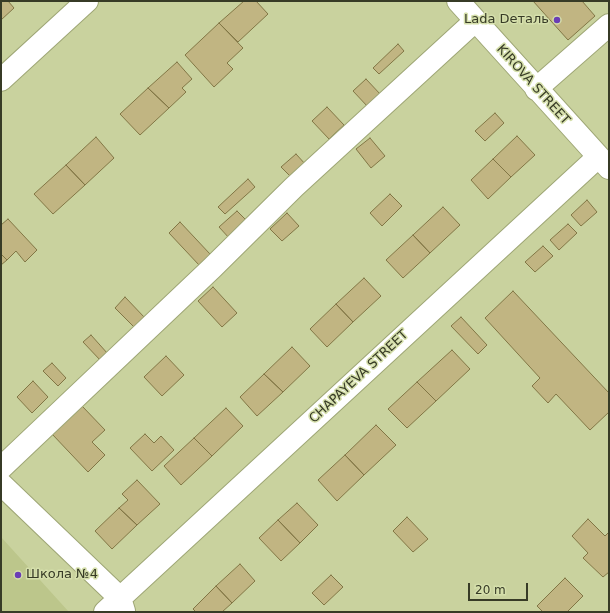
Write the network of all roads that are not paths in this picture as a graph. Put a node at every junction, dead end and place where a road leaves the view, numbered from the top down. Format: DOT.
graph roads {
  1 [pos="87,1"];
  2 [pos="458,1"];
  3 [pos="475,21"];
  4 [pos="609,25"];
  5 [pos="1,80"];
  6 [pos="536,89"];
  7 [pos="604,163"];
  8 [pos="1,468"];
  9 [pos="1,484"];
  10 [pos="117,607"];
  1 -- 5 [label="street"];
  2 -- 3 [label="street, KIROVA STREET"];
  3 -- 6 [label="street, KIROVA STREET"];
  3 -- 8 [label="street"];
  4 -- 6 [label="street"];
  6 -- 7 [label="street, KIROVA STREET"];
  7 -- 10 [label="street, CHAPAYEVA STREET"];
  9 -- 10 [label="street"];
}
